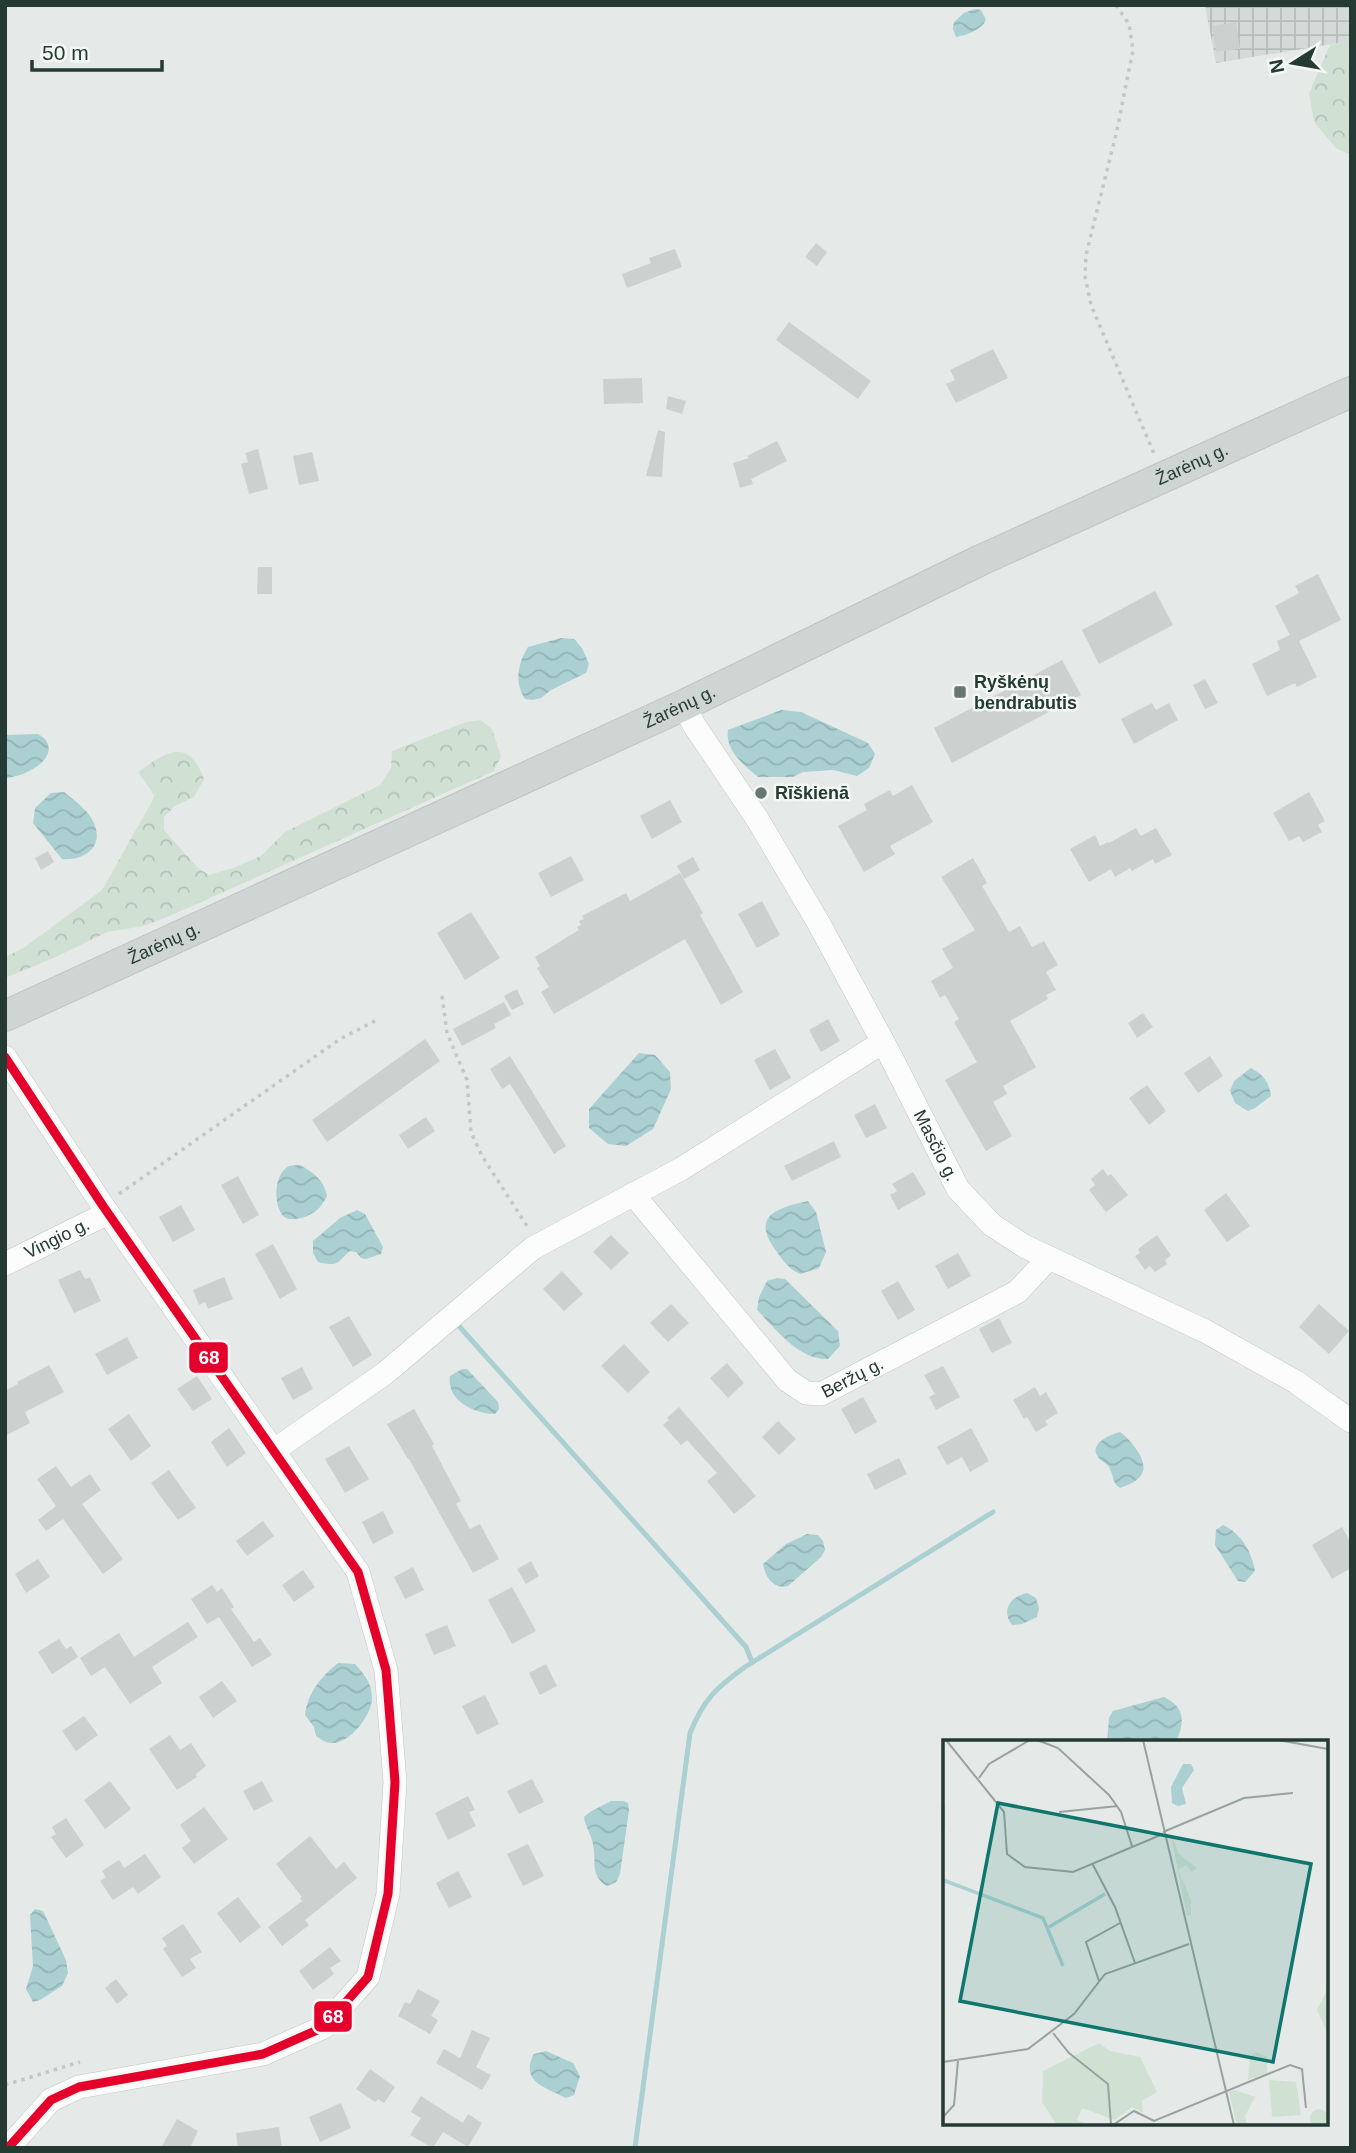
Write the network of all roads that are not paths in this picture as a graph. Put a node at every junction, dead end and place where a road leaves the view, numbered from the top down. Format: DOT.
graph roads {
  1 [pos="1351,392"];
  2 [pos="684,705"];
  3 [pos="5,1016"];
  4 [pos="883,1042"];
  5 [pos="5,1056"];
  6 [pos="633,1194"];
  7 [pos="106,1209"];
  8 [pos="1048,1258"];
  9 [pos="5,1264"];
  10 [pos="1351,1421"];
  11 [pos="273,1451"];
  12 [pos="8,2148"];
  1 -- 2 [label="main road, Žarėnų g."];
  2 -- 3 [label="main road, Žarėnų g."];
  2 -- 4 [label="street, Masčio g."];
  4 -- 6 [label="street"];
  4 -- 8 [label="street, Masčio g."];
  5 -- 7 [label="street"];
  6 -- 8 [label="street, Beržų g."];
  6 -- 11 [label="street"];
  7 -- 9 [label="street, Vingio g."];
  7 -- 11 [label="street"];
  8 -- 10 [label="street, Masčio g."];
  11 -- 12 [label="street"];
}
